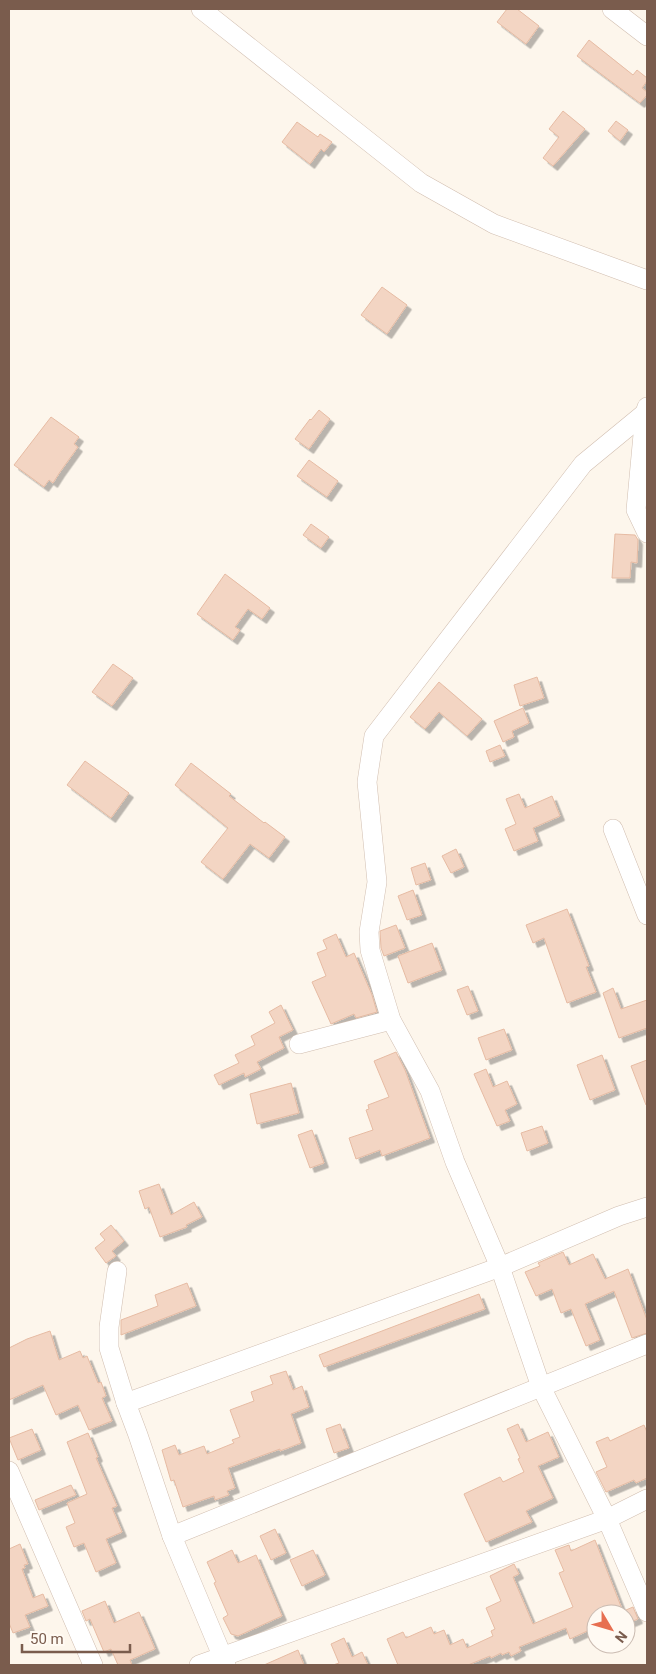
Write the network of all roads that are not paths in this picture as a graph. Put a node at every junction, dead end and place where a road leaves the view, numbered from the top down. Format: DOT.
graph roads {
  1 [pos="201,9"];
  2 [pos="612,9"];
  3 [pos="647,36"];
  4 [pos="647,280"];
  5 [pos="646,409"];
  6 [pos="647,533"];
  7 [pos="613,829"];
  8 [pos="647,915"];
  9 [pos="391,1020"];
  10 [pos="299,1044"];
  11 [pos="647,1207"];
  12 [pos="500,1267"];
  13 [pos="117,1271"];
  14 [pos="647,1344"];
  15 [pos="541,1387"];
  16 [pos="126,1403"];
  17 [pos="9,1471"];
  18 [pos="647,1499"];
  19 [pos="607,1519"];
  20 [pos="172,1536"];
  21 [pos="647,1612"];
  22 [pos="225,1661"];
  23 [pos="93,1665"];
  24 [pos="199,1665"];
  1 -- 4 [label="street"];
  2 -- 3 [label="street"];
  5 -- 6 [label="street"];
  5 -- 9 [label="street"];
  7 -- 8 [label="street"];
  9 -- 10 [label="street"];
  9 -- 12 [label="street"];
  11 -- 12 [label="street"];
  12 -- 15 [label="street"];
  12 -- 16 [label="street"];
  13 -- 16 [label="street"];
  14 -- 15 [label="street"];
  15 -- 19 [label="street"];
  15 -- 20 [label="street"];
  16 -- 20 [label="street"];
  17 -- 23 [label="street"];
  18 -- 19 [label="street"];
  19 -- 21 [label="street"];
  19 -- 22 [label="street"];
  20 -- 22 [label="street"];
  22 -- 24 [label="street"];
}
